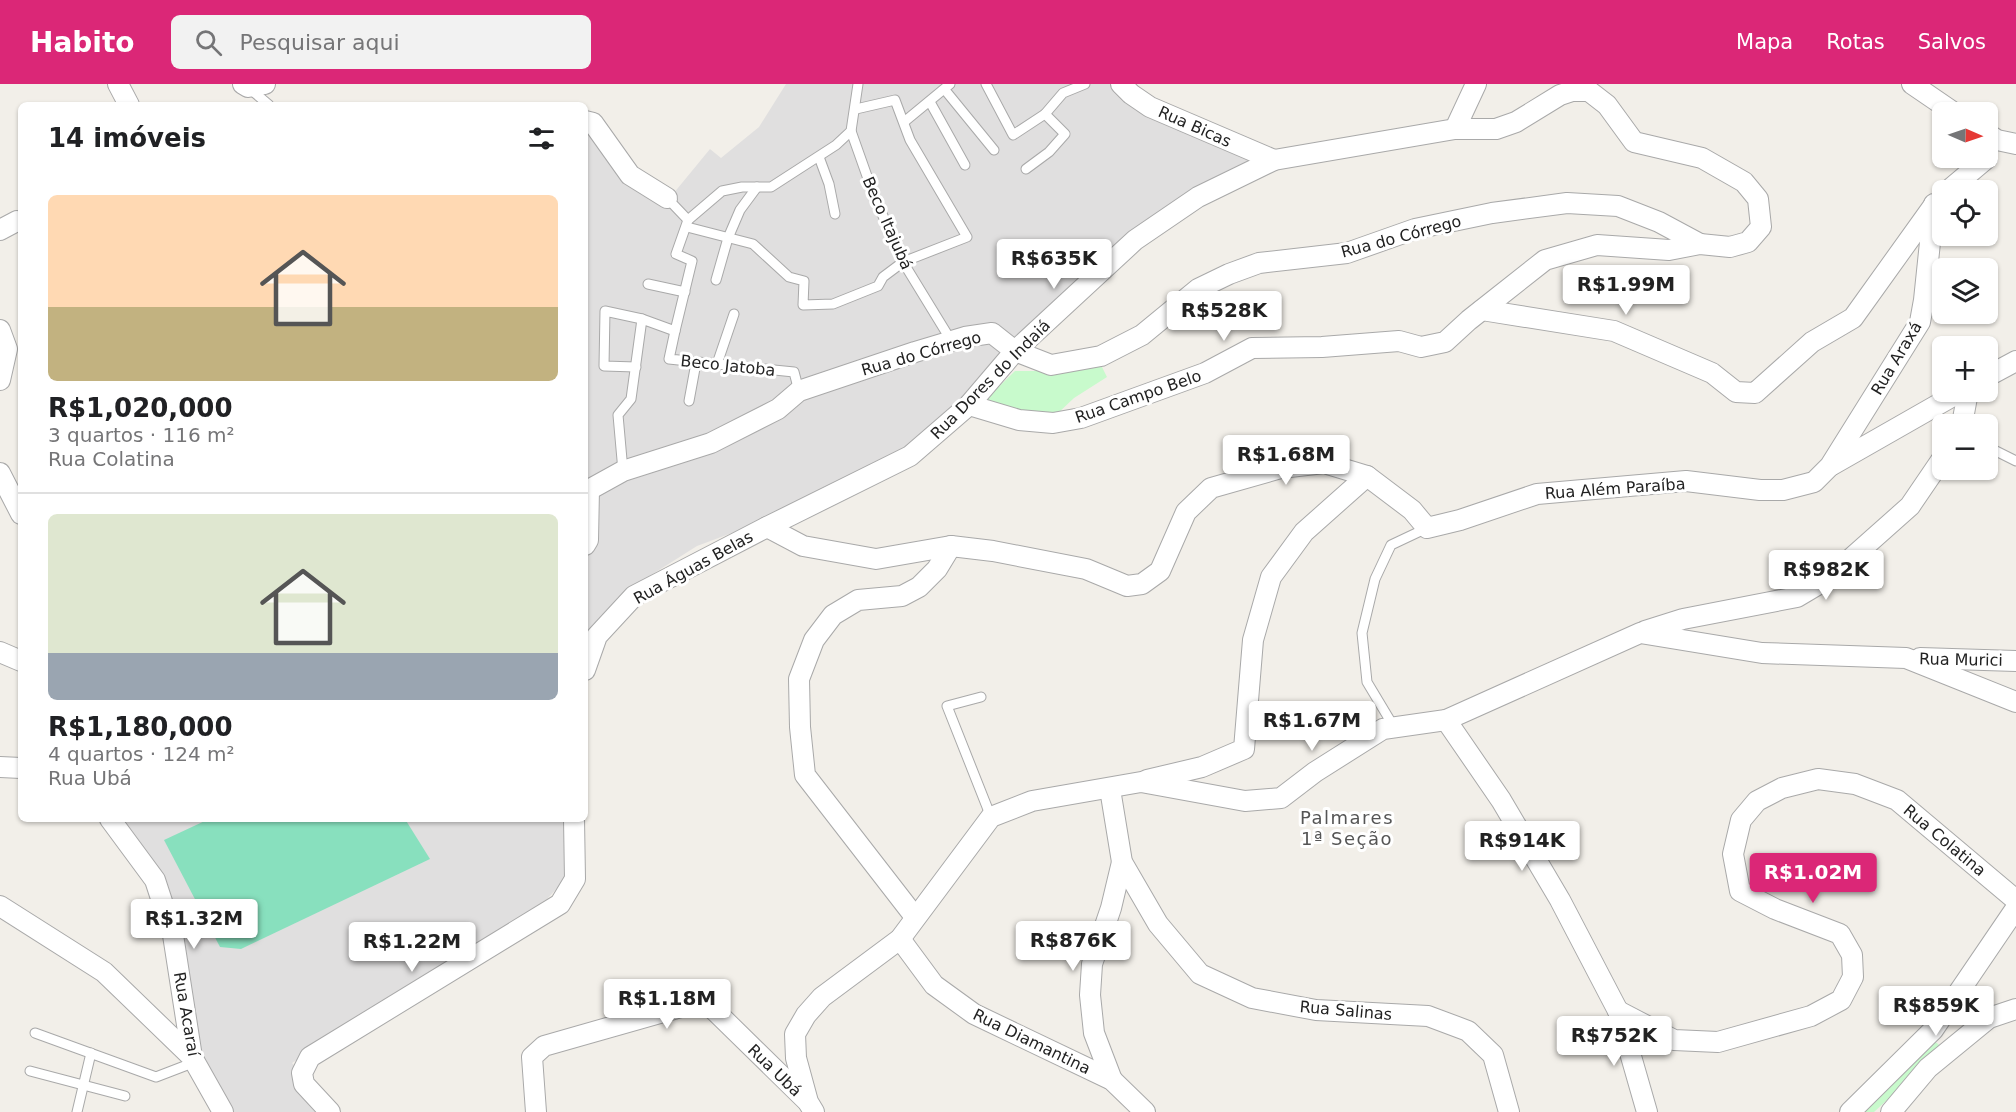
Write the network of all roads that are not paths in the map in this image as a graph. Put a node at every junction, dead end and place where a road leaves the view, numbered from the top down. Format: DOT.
graph roads {
  1 [pos="118,84"];
  2 [pos="858,84"];
  3 [pos="986,84"];
  4 [pos="1084,84"];
  5 [pos="1121,84"];
  6 [pos="1476,84"];
  7 [pos="1912,84"];
  8 [pos="252,85"];
  9 [pos="948,87"];
  10 [pos="127,102"];
  11 [pos="266,102"];
  12 [pos="930,102"];
  13 [pos="1938,102"];
  14 [pos="856,109"];
  15 [pos="1045,114"];
  16 [pos="588,122"];
  17 [pos="904,122"];
  18 [pos="1455,129"];
  19 [pos="851,131"];
  20 [pos="994,150"];
  21 [pos="819,157"];
  22 [pos="1274,160"];
  23 [pos="965,165"];
  24 [pos="1972,168"];
  25 [pos="1026,169"];
  26 [pos="1959,180"];
  27 [pos="757,187"];
  28 [pos="667,198"];
  29 [pos="1932,208"];
  30 [pos="835,213"];
  31 [pos="688,223"];
  32 [pos="729,238"];
  33 [pos="1932,241"];
  34 [pos="1700,244"];
  35 [pos="903,262"];
  36 [pos="716,279"];
  37 [pos="648,284"];
  38 [pos="685,292"];
  39 [pos="1482,310"];
  40 [pos="734,314"];
  41 [pos="642,319"];
  42 [pos="0,330"];
  43 [pos="675,331"];
  44 [pos="952,342"];
  45 [pos="4,348"];
  46 [pos="1015,351"];
  47 [pos="2016,361"];
  48 [pos="696,363"];
  49 [pos="717,364"];
  50 [pos="636,367"];
  51 [pos="1998,371"];
  52 [pos="0,380"];
  53 [pos="800,391"];
  54 [pos="689,401"];
  55 [pos="1942,402"];
  56 [pos="969,405"];
  57 [pos="1998,452"];
  58 [pos="2016,461"];
  59 [pos="1830,466"];
  60 [pos="623,471"];
  61 [pos="0,473"];
  62 [pos="1932,474"];
  63 [pos="1367,476"];
  64 [pos="588,489"];
  65 [pos="18,508"];
  66 [pos="767,527"];
  67 [pos="1427,528"];
  68 [pos="951,546"];
  69 [pos="1640,633"];
  70 [pos="0,652"];
  71 [pos="1906,658"];
  72 [pos="18,660"];
  73 [pos="2016,661"];
  74 [pos="588,662"];
  75 [pos="981,697"];
  76 [pos="2016,702"];
  77 [pos="1446,720"];
  78 [pos="1395,727"];
  79 [pos="0,767"];
  80 [pos="18,768"];
  81 [pos="1141,782"];
  82 [pos="1110,789"];
  83 [pos="991,817"];
  84 [pos="112,822"];
  85 [pos="574,822"];
  86 [pos="1122,862"];
  87 [pos="2016,900"];
  88 [pos="0,906"];
  89 [pos="2016,908"];
  90 [pos="915,917"];
  91 [pos="900,939"];
  92 [pos="2016,1009"];
  93 [pos="1618,1011"];
  94 [pos="35,1033"];
  95 [pos="91,1053"];
  96 [pos="194,1059"];
  97 [pos="30,1071"];
  98 [pos="1112,1080"];
  99 [pos="83,1085"];
  100 [pos="125,1096"];
  101 [pos="811,1107"];
  102 [pos="77,1112"];
  103 [pos="223,1112"];
  104 [pos="330,1112"];
  105 [pos="536,1112"];
  106 [pos="1145,1112"];
  107 [pos="1509,1112"];
  108 [pos="1647,1112"];
  109 [pos="1850,1112"];
  110 [pos="1891,1112"];
  1 -- 10 [label="street"];
  2 -- 14 [label="lane"];
  3 -- 15 [label="lane"];
  4 -- 15 [label="lane"];
  5 -- 22 [label="street, Rua Bicas"];
  6 -- 18 [label="street"];
  7 -- 13 [label="street"];
  8 -- 11 [label="lane"];
  9 -- 12 [label="lane"];
  9 -- 20 [label="lane"];
  12 -- 17 [label="lane"];
  12 -- 23 [label="lane"];
  14 -- 17 [label="lane"];
  14 -- 19 [label="lane"];
  15 -- 25 [label="lane"];
  16 -- 28 [label="street"];
  17 -- 35 [label="lane"];
  18 -- 22 [label="street, Rua Dores do Indaiá"];
  18 -- 34 [label="street"];
  19 -- 21 [label="lane"];
  19 -- 35 [label="lane, Beco Itajubá"];
  21 -- 27 [label="lane"];
  21 -- 30 [label="lane"];
  22 -- 46 [label="street, Rua Dores do Indaiá"];
  24 -- 26 [label="street"];
  27 -- 31 [label="lane"];
  27 -- 32 [label="lane"];
  28 -- 31 [label="lane"];
  29 -- 39 [label="street"];
  31 -- 32 [label="lane"];
  31 -- 38 [label="lane"];
  32 -- 35 [label="lane"];
  32 -- 36 [label="lane"];
  33 -- 59 [label="street, Rua Araxá"];
  34 -- 39 [label="street"];
  34 -- 46 [label="street, Rua do Córrego"];
  35 -- 44 [label="lane, Beco Itajubá"];
  37 -- 38 [label="lane"];
  38 -- 43 [label="lane"];
  39 -- 56 [label="street, Rua Campo Belo"];
  40 -- 49 [label="lane"];
  41 -- 43 [label="lane"];
  41 -- 50 [label="lane"];
  41 -- 50 [label="lane"];
  42 -- 45 [label="street"];
  43 -- 48 [label="lane, Beco Jatoba"];
  44 -- 46 [label="street, Rua do Córrego"];
  44 -- 53 [label="street, Rua do Córrego"];
  45 -- 52 [label="street"];
  46 -- 56 [label="street, Rua Dores do Indaiá"];
  47 -- 51 [label="street"];
  48 -- 49 [label="lane, Beco Jatoba"];
  48 -- 54 [label="lane"];
  49 -- 53 [label="lane, Beco Jatoba"];
  50 -- 60 [label="lane"];
  53 -- 60 [label="street, Rua do Córrego"];
  55 -- 59 [label="street"];
  56 -- 66 [label="street, Rua Dores do Indaiá"];
  57 -- 58 [label="lane"];
  59 -- 67 [label="street, Rua Além Paraíba"];
  60 -- 64 [label="street, Rua do Córrego"];
  61 -- 65 [label="street"];
  62 -- 69 [label="street"];
  63 -- 67 [label="street"];
  63 -- 68 [label="street"];
  63 -- 81 [label="street"];
  66 -- 68 [label="street"];
  66 -- 74 [label="street, Rua Águas Belas"];
  67 -- 78 [label="lane"];
  68 -- 90 [label="street"];
  69 -- 71 [label="street, Rua Murici"];
  69 -- 77 [label="street"];
  70 -- 72 [label="street"];
  71 -- 73 [label="street, Rua Murici"];
  71 -- 76 [label="street"];
  75 -- 83 [label="lane"];
  77 -- 78 [label="street"];
  77 -- 93 [label="street"];
  78 -- 81 [label="street"];
  79 -- 80 [label="street"];
  81 -- 82 [label="street"];
  82 -- 83 [label="street"];
  82 -- 86 [label="street, Rua Salinas"];
  83 -- 90 [label="street"];
  84 -- 96 [label="street, Rua Acaraí"];
  85 -- 104 [label="street"];
  86 -- 98 [label="street"];
  86 -- 107 [label="street, Rua Salinas"];
  87 -- 93 [label="street, Rua Colatina"];
  88 -- 96 [label="street"];
  89 -- 109 [label="street"];
  90 -- 91 [label="street"];
  91 -- 98 [label="street, Rua Diamantina"];
  91 -- 101 [label="street"];
  92 -- 110 [label="street"];
  93 -- 108 [label="street"];
  94 -- 95 [label="lane"];
  95 -- 96 [label="lane"];
  95 -- 99 [label="lane"];
  96 -- 103 [label="street, Rua Acaraí"];
  97 -- 99 [label="lane"];
  98 -- 106 [label="street, Rua Diamantina"];
  99 -- 100 [label="lane"];
  99 -- 102 [label="lane"];
  101 -- 105 [label="street, Rua Ubá"];
}
